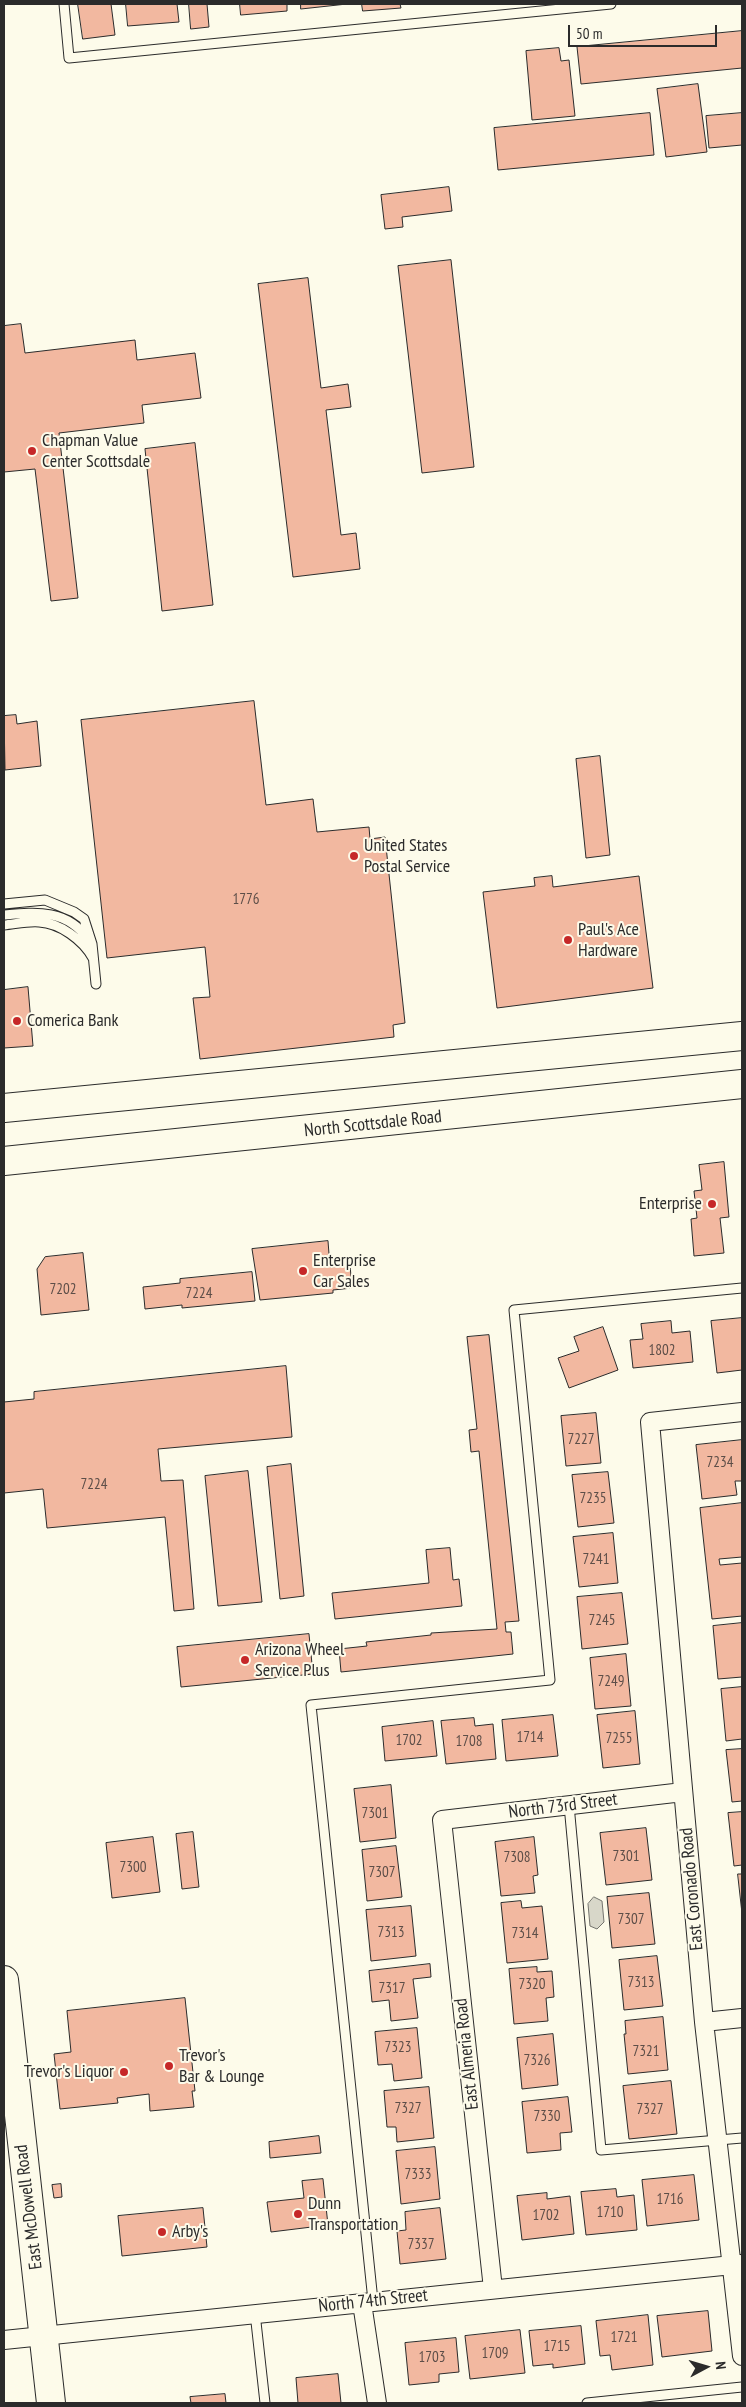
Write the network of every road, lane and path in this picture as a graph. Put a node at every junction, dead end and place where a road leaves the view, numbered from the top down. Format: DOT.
graph roads {
  1 [pos="64,4"];
  2 [pos="611,4"];
  3 [pos="4,904"];
  4 [pos="4,915"];
  5 [pos="4,925"];
  6 [pos="92,944"];
  7 [pos="94,960"];
  8 [pos="96,984"];
  9 [pos="742,1036"];
  10 [pos="742,1084"];
  11 [pos="4,1108"];
  12 [pos="4,1161"];
  13 [pos="742,1288"];
  14 [pos="742,1412"];
  15 [pos="683,1792"];
  16 [pos="569,1805"];
  17 [pos="442,1820"];
  18 [pos="4,1980"];
  19 [pos="742,2018"];
  20 [pos="704,2022"];
  21 [pos="742,2138"];
  22 [pos="717,2140"];
  23 [pos="736,2265"];
  24 [pos="493,2289"];
  25 [pos="368,2302"];
  26 [pos="255,2313"];
  27 [pos="44,2335"];
  28 [pos="4,2340"];
  29 [pos="742,2356"];
  30 [pos="742,2387"];
  31 [pos="51,2403"];
  32 [pos="265,2403"];
  33 [pos="377,2403"];
  34 [pos="587,2403"];
  1 -- 2 [label="lane"];
  3 -- 6 [label="lane"];
  4 -- 6 [label="lane"];
  5 -- 7 [label="lane"];
  6 -- 7 [label="lane"];
  7 -- 8 [label="lane"];
  9 -- 11 [label="main road"];
  10 -- 12 [label="main road, North Scottsdale Road"];
  13 -- 25 [label="lane"];
  14 -- 15 [label="street, East Coronado Road"];
  15 -- 16 [label="street, North 73rd Street"];
  15 -- 20 [label="street, East Coronado Road"];
  16 -- 17 [label="street, North 73rd Street"];
  16 -- 22 [label="lane"];
  17 -- 24 [label="street, East Almeria Road"];
  18 -- 27 [label="main road, East McDowell Road"];
  19 -- 20 [label="street"];
  20 -- 22 [label="street, East Coronado Road"];
  21 -- 22 [label="lane"];
  22 -- 23 [label="street, East Coronado Road"];
  23 -- 24 [label="street, North 74th Street"];
  23 -- 29 [label="street, East Coronado Road"];
  24 -- 25 [label="street, North 74th Street"];
  25 -- 26 [label="street, North 74th Street"];
  25 -- 33 [label="street"];
  26 -- 27 [label="street, North 74th Street"];
  26 -- 32 [label="lane"];
  27 -- 28 [label="street, North 74th Street"];
  27 -- 31 [label="main road, East McDowell Road"];
  30 -- 34 [label="lane"];
}
